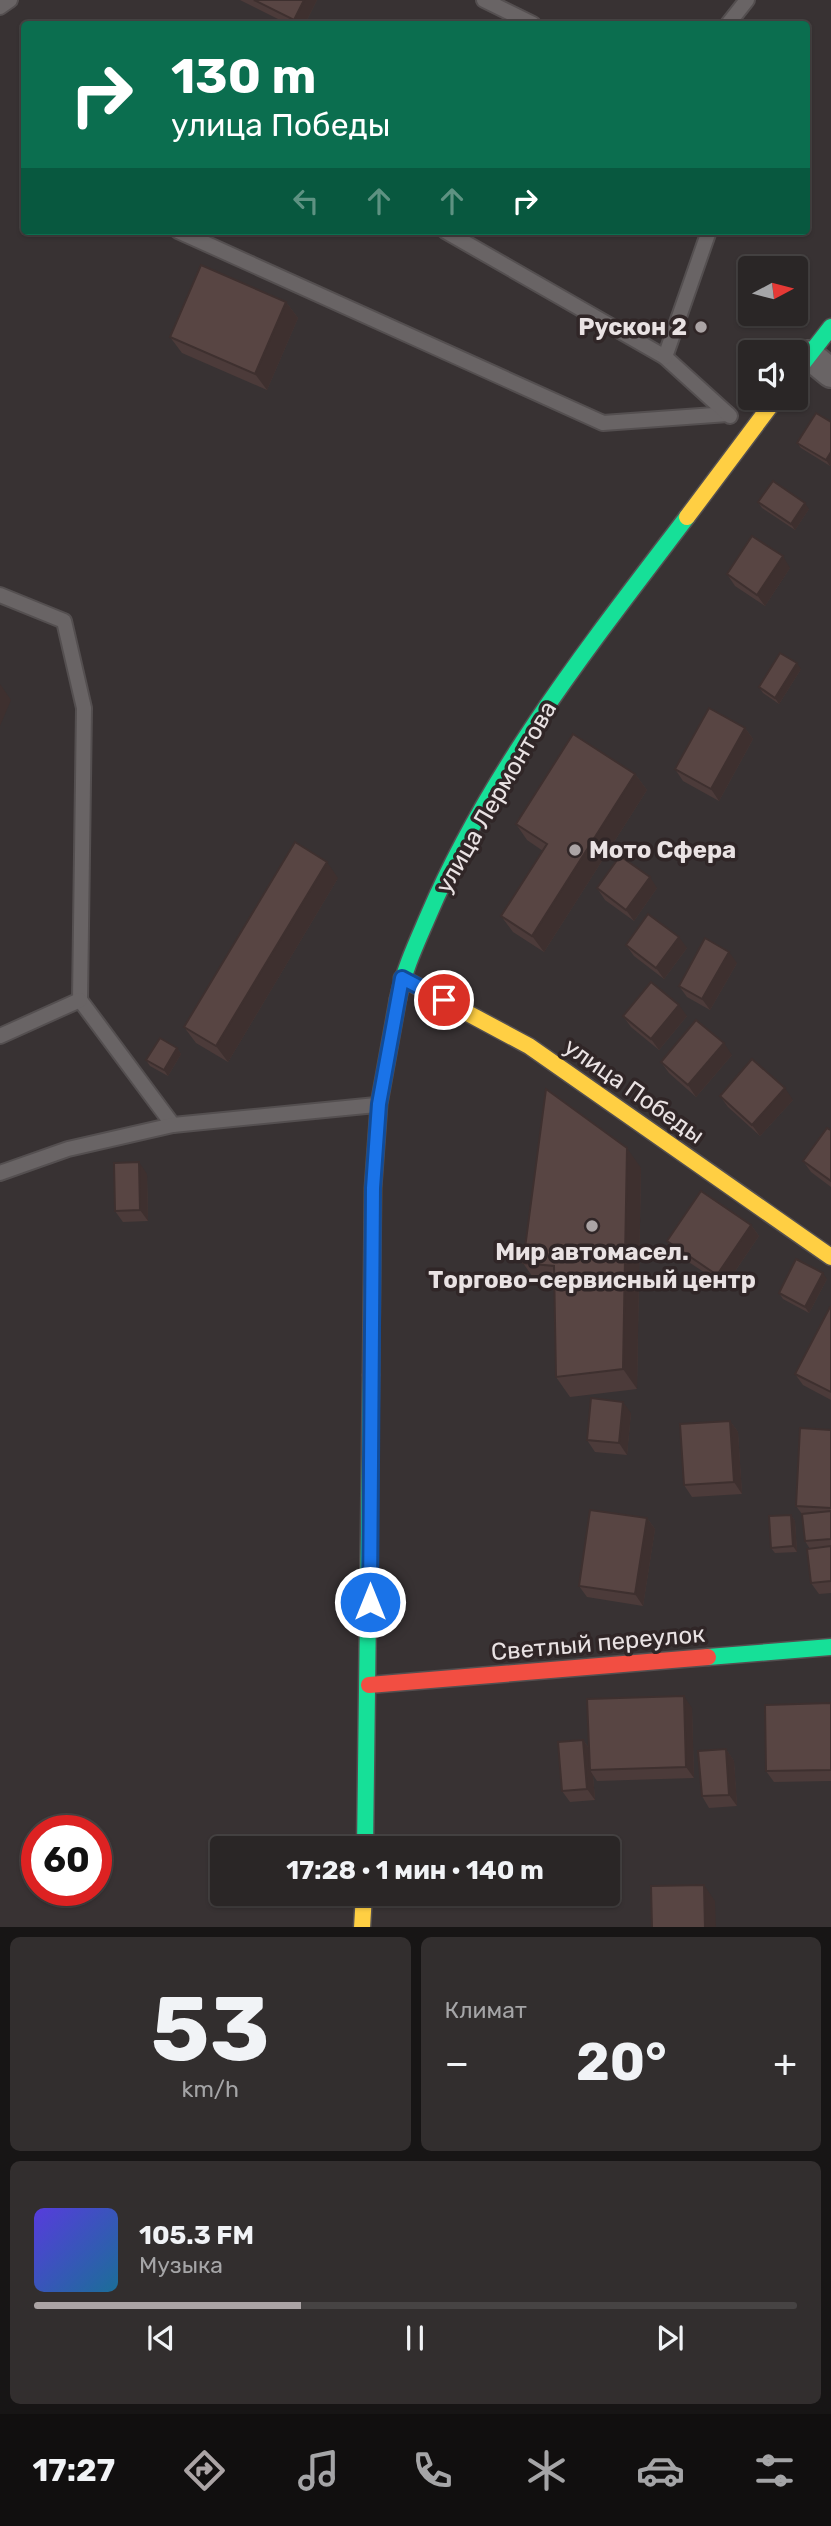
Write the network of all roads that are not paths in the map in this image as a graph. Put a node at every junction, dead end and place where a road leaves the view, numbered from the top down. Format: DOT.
graph roads {
  1 [pos="10,0"];
  2 [pos="484,0"];
  3 [pos="747,0"];
  4 [pos="0,7"];
  5 [pos="527,21"];
  6 [pos="730,21"];
  7 [pos="187,235"];
  8 [pos="452,235"];
  9 [pos="708,235"];
  10 [pos="831,327"];
  11 [pos="665,357"];
  12 [pos="808,357"];
  13 [pos="808,366"];
  14 [pos="831,373"];
  15 [pos="767,410"];
  16 [pos="728,414"];
  17 [pos="749,433"];
  18 [pos="0,594"];
  19 [pos="402,978"];
  20 [pos="80,1000"];
  21 [pos="0,1036"];
  22 [pos="379,1104"];
  23 [pos="173,1125"];
  24 [pos="0,1173"];
  25 [pos="831,1256"];
  26 [pos="831,1647"];
  27 [pos="369,1685"];
  28 [pos="365,1836"];
  29 [pos="363,1906"];
  30 [pos="362,1927"];
  1 -- 4 [label="lane"];
  2 -- 5 [label="lane"];
  3 -- 6 [label="lane"];
  7 -- 16 [label="lane"];
  8 -- 11 [label="lane"];
  9 -- 11 [label="lane"];
  10 -- 12 [label="main road"];
  11 -- 16 [label="lane"];
  13 -- 14 [label="street"];
  15 -- 17 [label="main road, улица Лермонтова"];
  16 -- 17 [label="lane"];
  17 -- 19 [label="main road, улица Лермонтова"];
  18 -- 20 [label="lane"];
  19 -- 22 [label="main road, улица Лермонтова"];
  19 -- 25 [label="main road, улица Победы"];
  20 -- 21 [label="lane"];
  20 -- 23 [label="lane"];
  22 -- 23 [label="lane"];
  22 -- 27 [label="main road, улица Лермонтова"];
  23 -- 24 [label="lane"];
  26 -- 27 [label="main road, Светлый переулок"];
  27 -- 28 [label="main road, улица Лермонтова"];
  29 -- 30 [label="main road"];
}
